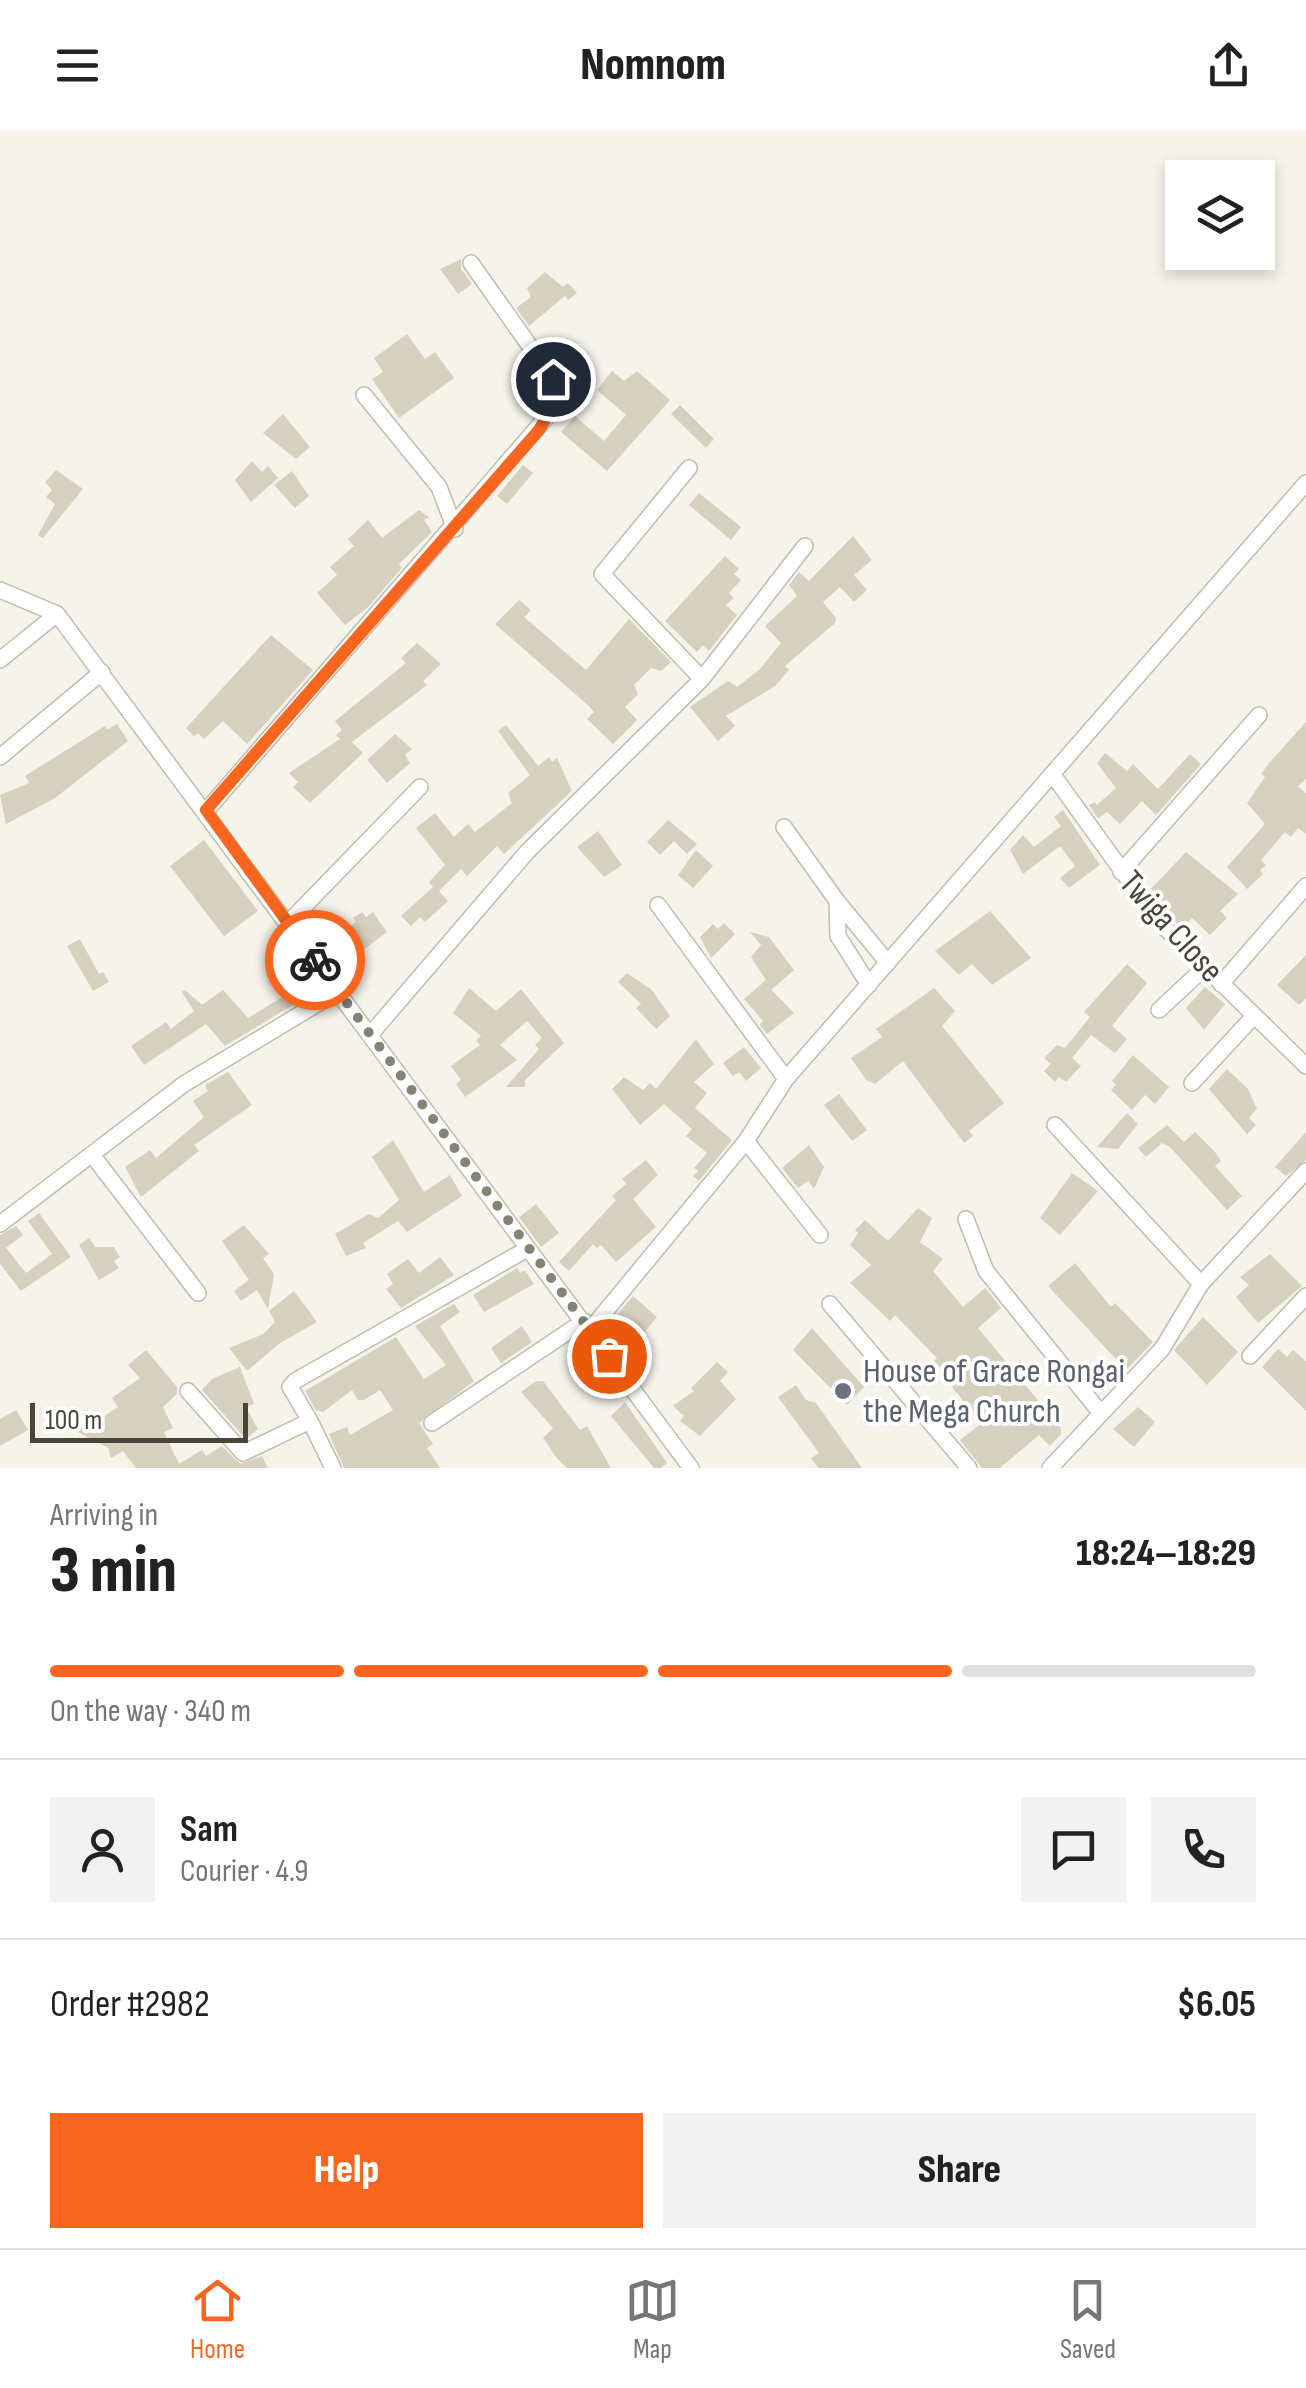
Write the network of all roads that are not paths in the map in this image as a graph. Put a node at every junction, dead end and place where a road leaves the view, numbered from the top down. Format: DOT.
graph roads {
  1 [pos="471,264"];
  2 [pos="364,395"];
  3 [pos="689,468"];
  4 [pos="1306,482"];
  5 [pos="454,529"];
  6 [pos="805,546"];
  7 [pos="0,590"];
  8 [pos="57,614"];
  9 [pos="0,660"];
  10 [pos="102,672"];
  11 [pos="702,679"];
  12 [pos="1259,714"];
  13 [pos="0,758"];
  14 [pos="1053,775"];
  15 [pos="420,787"];
  16 [pos="206,810"];
  17 [pos="784,827"];
  18 [pos="1120,872"];
  19 [pos="1306,886"];
  20 [pos="837,900"];
  21 [pos="658,905"];
  22 [pos="288,923"];
  23 [pos="888,963"];
  24 [pos="1202,970"];
  25 [pos="1221,984"];
  26 [pos="869,985"];
  27 [pos="337,992"];
  28 [pos="1159,1010"];
  29 [pos="1254,1016"];
  30 [pos="370,1035"];
  31 [pos="1306,1066"];
  32 [pos="786,1079"];
  33 [pos="1192,1084"];
  34 [pos="1055,1125"];
  35 [pos="746,1141"];
  36 [pos="94,1156"];
  37 [pos="1306,1171"];
  38 [pos="966,1219"];
  39 [pos="0,1224"];
  40 [pos="820,1235"];
  41 [pos="527,1249"];
  42 [pos="1200,1284"];
  43 [pos="198,1293"];
  44 [pos="1306,1296"];
  45 [pos="830,1304"];
  46 [pos="587,1326"];
  47 [pos="1250,1356"];
  48 [pos="188,1391"];
  49 [pos="1099,1411"];
  50 [pos="310,1421"];
  51 [pos="432,1423"];
  52 [pos="683,1466"];
  53 [pos="1056,1466"];
  54 [pos="333,1468"];
  55 [pos="969,1468"];
  1 -- 5 [label="street"];
  2 -- 5 [label="street"];
  3 -- 11 [label="street"];
  4 -- 14 [label="street"];
  5 -- 16 [label="street"];
  6 -- 11 [label="street"];
  7 -- 8 [label="street"];
  8 -- 9 [label="street"];
  8 -- 10 [label="street"];
  10 -- 13 [label="street"];
  10 -- 16 [label="street"];
  11 -- 30 [label="street"];
  12 -- 18 [label="street"];
  14 -- 18 [label="street, Twiga Close"];
  14 -- 23 [label="street"];
  15 -- 22 [label="street"];
  16 -- 22 [label="street"];
  17 -- 20 [label="street"];
  18 -- 24 [label="street, Twiga Close"];
  19 -- 25 [label="street"];
  20 -- 23 [label="street"];
  20 -- 26 [label="street"];
  21 -- 32 [label="street"];
  22 -- 27 [label="street"];
  23 -- 26 [label="street"];
  24 -- 25 [label="street, Twiga Close"];
  24 -- 28 [label="street"];
  25 -- 29 [label="street, Twiga Close"];
  26 -- 32 [label="street"];
  27 -- 30 [label="street"];
  27 -- 36 [label="street"];
  29 -- 31 [label="street, Twiga Close"];
  29 -- 33 [label="street"];
  30 -- 41 [label="street"];
  32 -- 35 [label="street"];
  34 -- 42 [label="street"];
  35 -- 40 [label="street"];
  35 -- 46 [label="street"];
  36 -- 39 [label="street"];
  36 -- 43 [label="street"];
  37 -- 42 [label="street"];
  38 -- 49 [label="street"];
  41 -- 46 [label="street"];
  41 -- 50 [label="street"];
  42 -- 49 [label="street"];
  44 -- 47 [label="street"];
  45 -- 55 [label="street"];
  46 -- 51 [label="street"];
  46 -- 52 [label="street"];
  48 -- 50 [label="street"];
  49 -- 53 [label="street"];
  50 -- 54 [label="street"];
}
